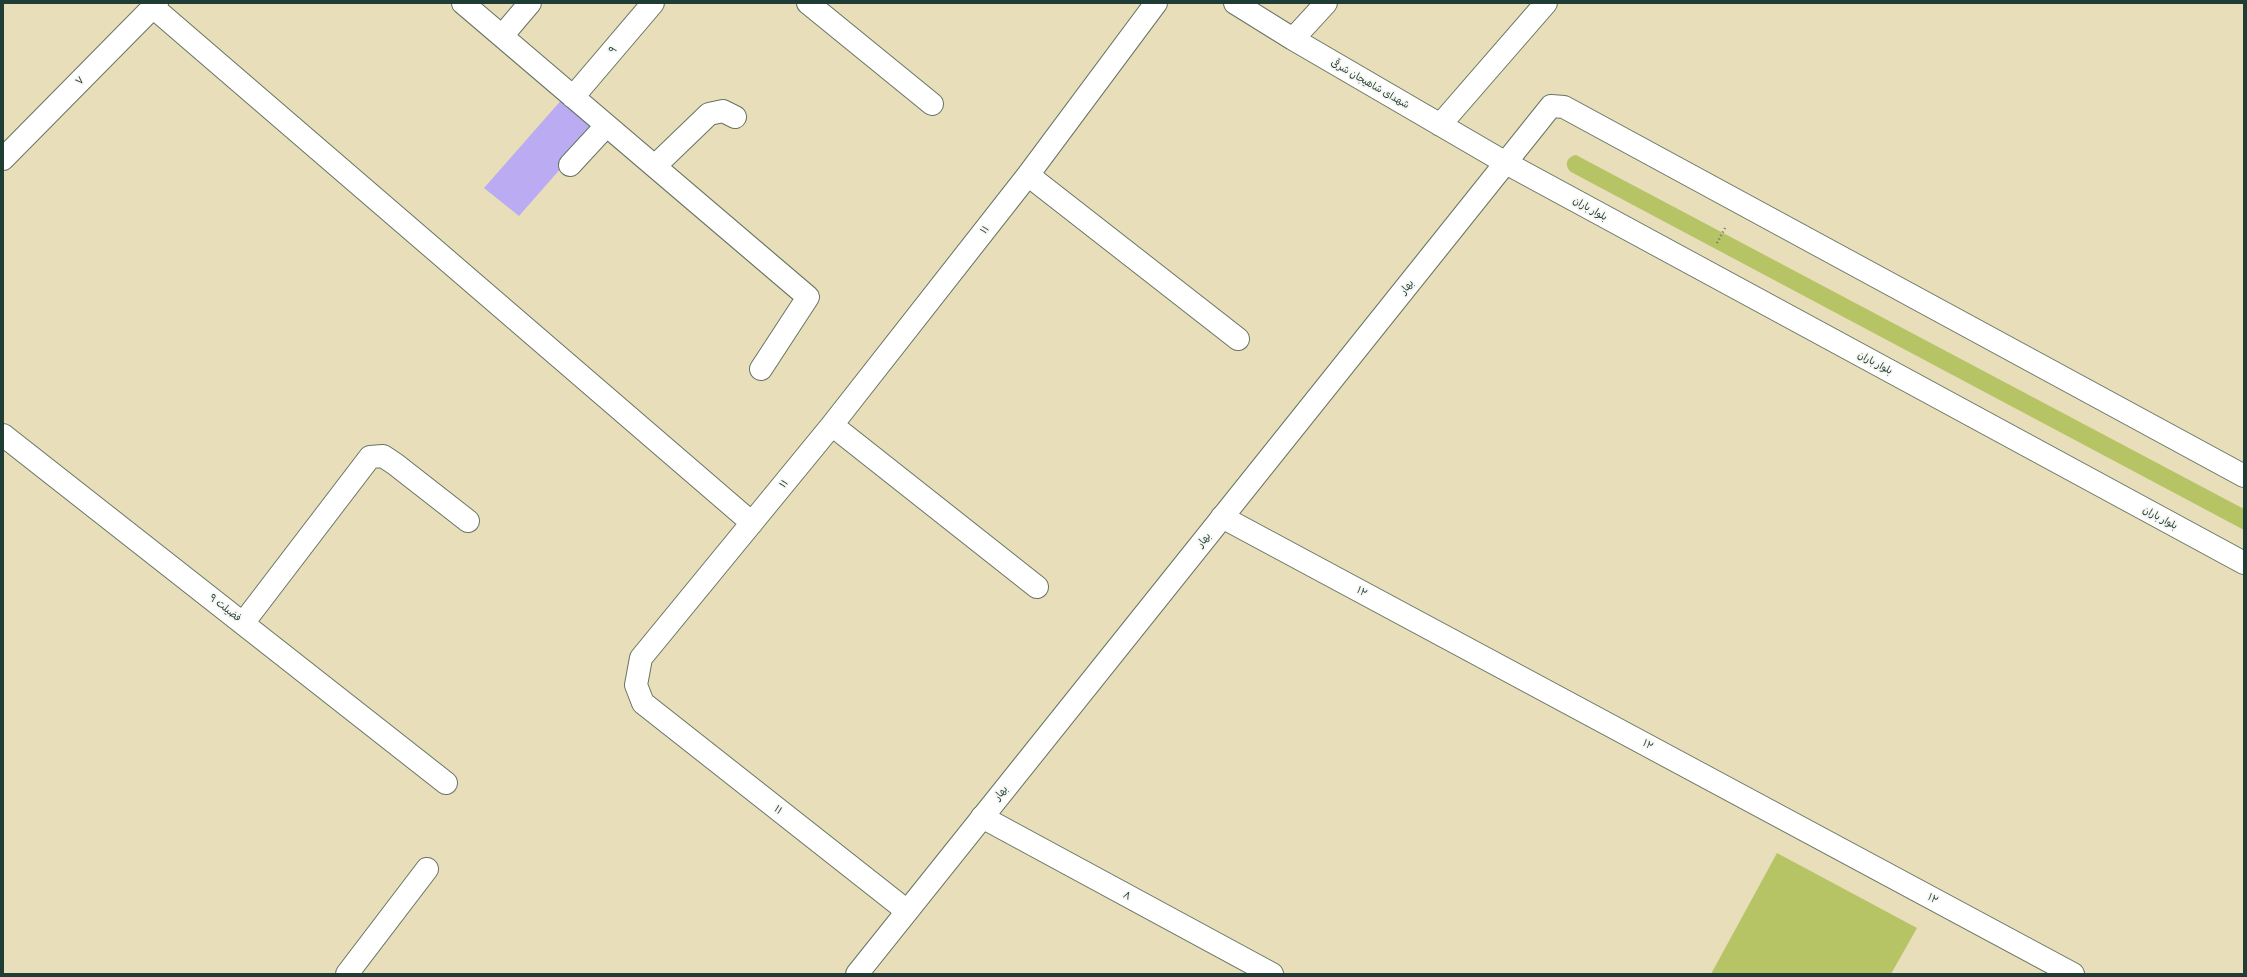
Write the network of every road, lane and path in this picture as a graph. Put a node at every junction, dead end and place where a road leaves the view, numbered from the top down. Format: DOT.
graph roads {
  1 [pos="463,3"];
  2 [pos="530,3"];
  3 [pos="653,3"];
  4 [pos="1156,3"];
  5 [pos="1235,3"];
  6 [pos="1326,3"];
  7 [pos="1546,3"];
  8 [pos="811,4"];
  9 [pos="156,5"];
  10 [pos="502,36"];
  11 [pos="1293,39"];
  12 [pos="573,97"];
  13 [pos="932,104"];
  14 [pos="735,116"];
  15 [pos="1440,125"];
  16 [pos="606,126"];
  17 [pos="3,159"];
  18 [pos="1506,163"];
  19 [pos="570,165"];
  20 [pos="655,166"];
  21 [pos="1028,175"];
  22 [pos="1738,202"];
  23 [pos="1702,270"];
  24 [pos="1238,338"];
  25 [pos="761,369"];
  26 [pos="832,425"];
  27 [pos="3,435"];
  28 [pos="2244,476"];
  29 [pos="1222,517"];
  30 [pos="468,521"];
  31 [pos="752,523"];
  32 [pos="2244,564"];
  33 [pos="1037,587"];
  34 [pos="244,622"];
  35 [pos="446,783"];
  36 [pos="982,817"];
  37 [pos="426,869"];
  38 [pos="907,911"];
  39 [pos="347,974"];
  40 [pos="856,974"];
  41 [pos="1272,974"];
  42 [pos="2073,974"];
  1 -- 10 [label="street"];
  2 -- 10 [label="street"];
  3 -- 12 [label="street, ۹"];
  4 -- 21 [label="street, ۱۱"];
  5 -- 11 [label="street, شهدای شاهیجان شرقی"];
  6 -- 11 [label="street"];
  7 -- 15 [label="street"];
  8 -- 13 [label="street"];
  9 -- 17 [label="street, ۷"];
  9 -- 31 [label="street"];
  10 -- 12 [label="street"];
  11 -- 15 [label="street, شهدای شاهیجان شرقی"];
  12 -- 16 [label="street"];
  14 -- 20 [label="street"];
  15 -- 18 [label="street, شهدای شاهیجان شرقی"];
  16 -- 19 [label="street"];
  16 -- 20 [label="street"];
  18 -- 22 [label="street, بهار"];
  18 -- 23 [label="street, بلوار باران"];
  18 -- 29 [label="street, بهار"];
  20 -- 25 [label="street"];
  21 -- 24 [label="street"];
  21 -- 26 [label="street, ۱۱"];
  22 -- 23 [label="path"];
  22 -- 28 [label="street"];
  23 -- 32 [label="street, بلوار باران"];
  26 -- 31 [label="street, ۱۱"];
  26 -- 33 [label="street"];
  27 -- 34 [label="street, فضیلت ۹"];
  29 -- 36 [label="street, بهار"];
  29 -- 42 [label="street, ۱۲"];
  30 -- 34 [label="street"];
  31 -- 38 [label="street, ۱۱"];
  34 -- 35 [label="street, فضیلت ۹"];
  36 -- 38 [label="street, بهار"];
  36 -- 41 [label="street, ۸"];
  37 -- 39 [label="street"];
  38 -- 40 [label="street, بهار"];
}
